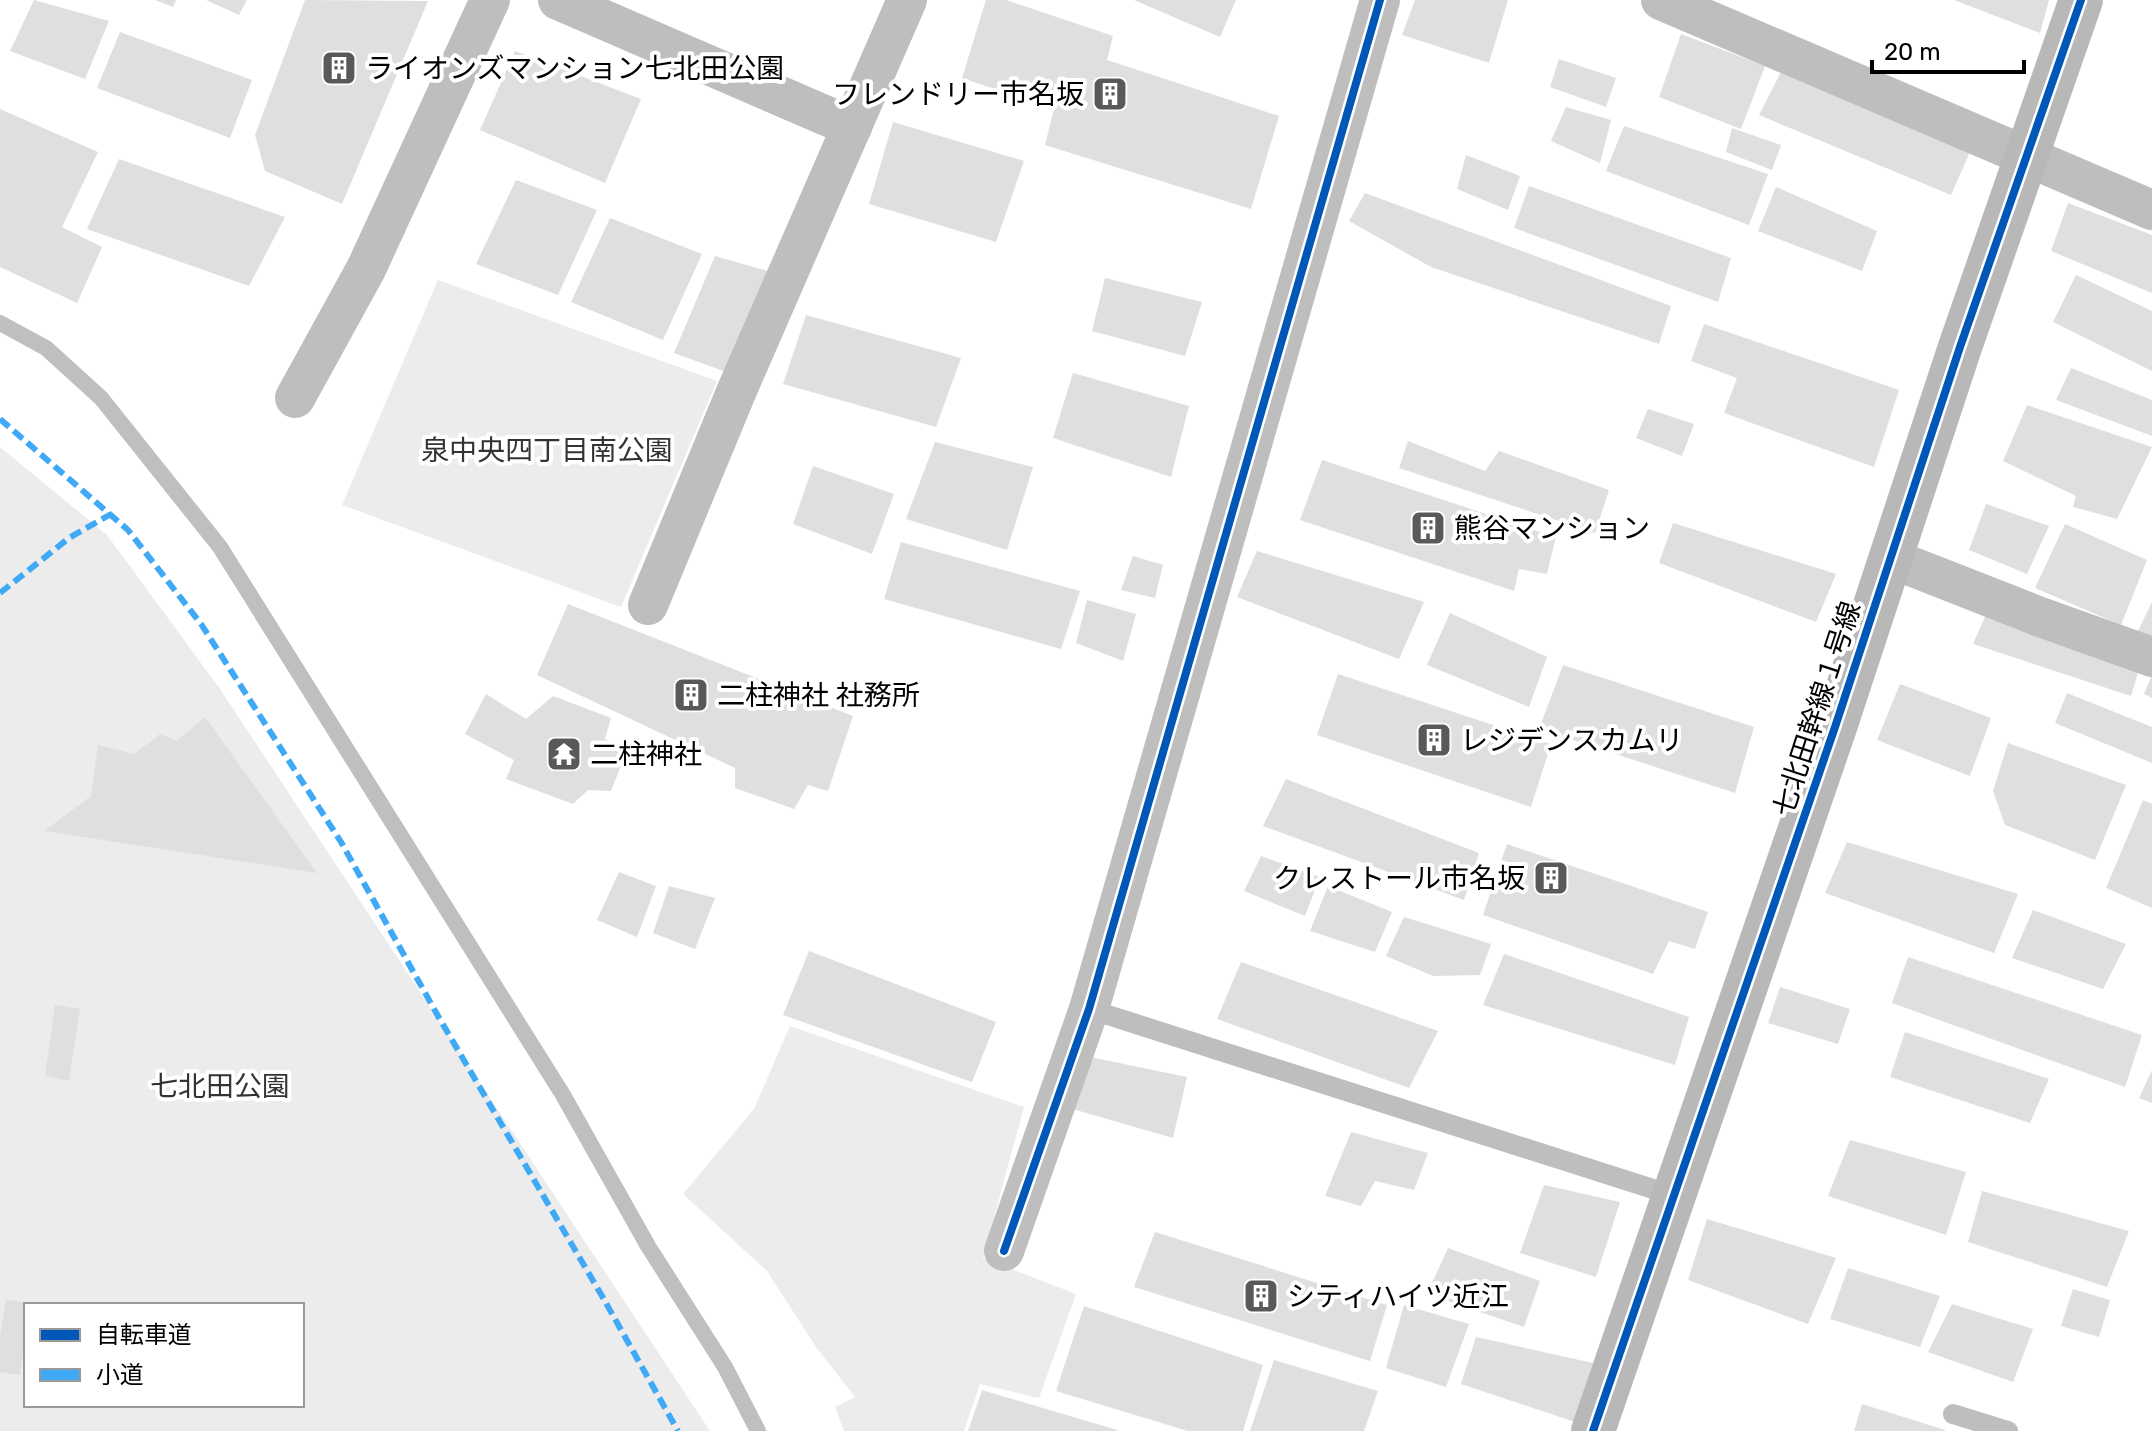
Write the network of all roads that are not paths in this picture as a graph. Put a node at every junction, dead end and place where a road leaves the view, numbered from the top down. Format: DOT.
graph roads {
  1 [pos="490,0"];
  2 [pos="558,0"];
  3 [pos="907,0"];
  4 [pos="1380,0"];
  5 [pos="1661,0"];
  6 [pos="2081,0"];
  7 [pos="852,127"];
  8 [pos="2027,155"];
  9 [pos="2152,210"];
  10 [pos="295,398"];
  11 [pos="1890,558"];
  12 [pos="648,605"];
  13 [pos="2152,657"];
  14 [pos="1089,1009"];
  15 [pos="1675,1196"];
  16 [pos="1004,1251"];
  17 [pos="1953,1414"];
  18 [pos="1593,1431"];
  19 [pos="2008,1431"];
  1 -- 10 [label="street"];
  2 -- 7 [label="street"];
  3 -- 7 [label="street"];
  4 -- 14 [label="street"];
  5 -- 8 [label="street"];
  6 -- 8 [label="street, 七北田幹線１号線"];
  7 -- 12 [label="street"];
  8 -- 9 [label="street"];
  8 -- 11 [label="street, 七北田幹線１号線"];
  11 -- 13 [label="street"];
  11 -- 15 [label="street, 七北田幹線１号線"];
  14 -- 15 [label="lane"];
  14 -- 16 [label="street"];
  15 -- 18 [label="street, 七北田幹線１号線"];
  17 -- 19 [label="lane"];
}
